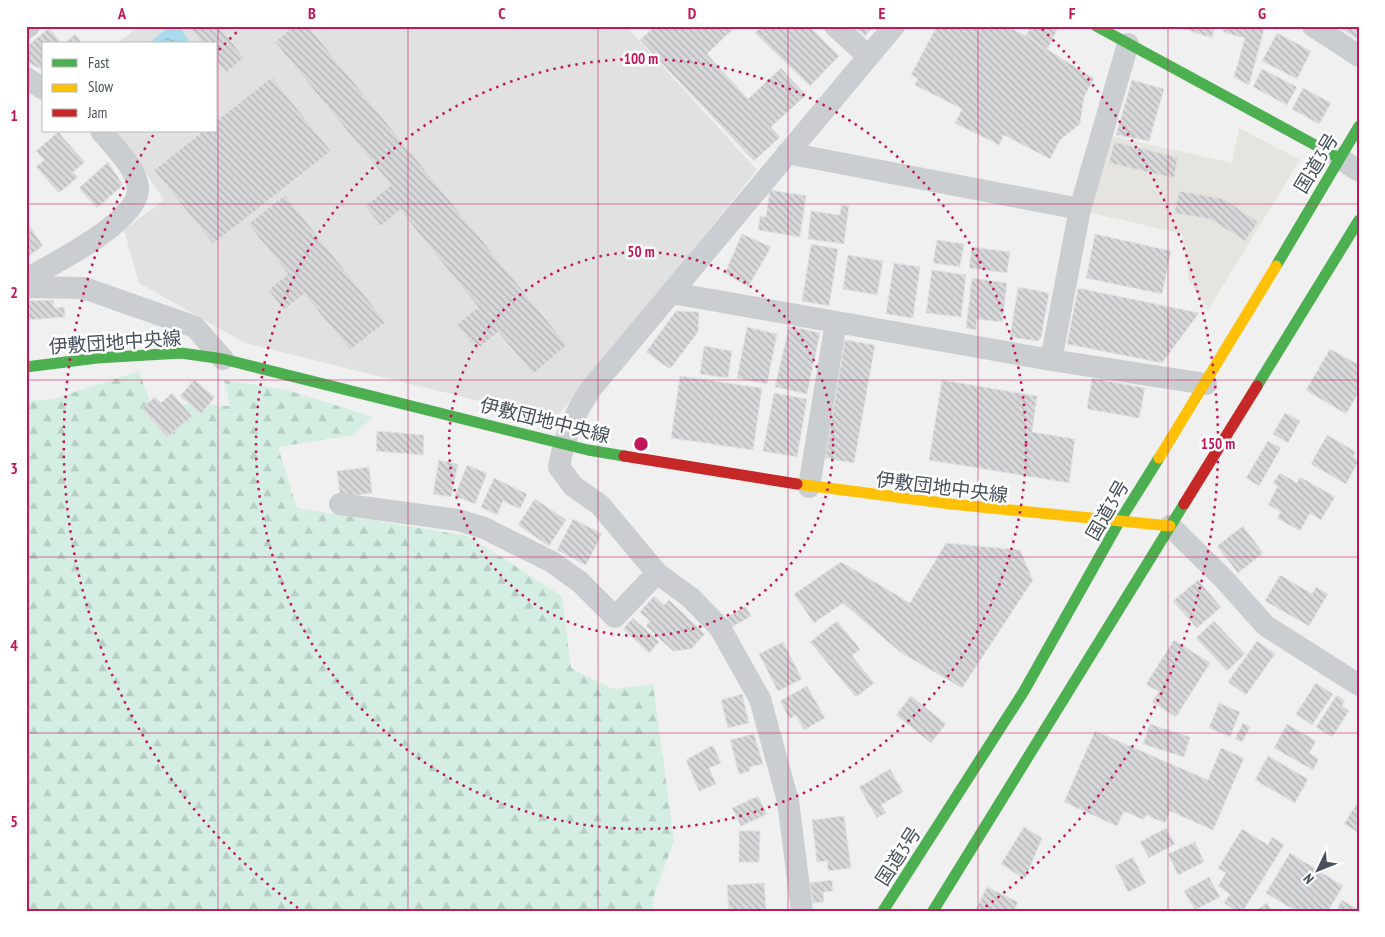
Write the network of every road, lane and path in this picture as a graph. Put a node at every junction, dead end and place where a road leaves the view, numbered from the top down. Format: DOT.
graph roads {
  1 [pos="835,26"];
  2 [pos="894,26"];
  3 [pos="1096,26"];
  4 [pos="1313,26"];
  5 [pos="1128,44"];
  6 [pos="868,56"];
  7 [pos="1359,56"];
  8 [pos="1359,126"];
  9 [pos="102,132"];
  10 [pos="787,153"];
  11 [pos="1339,158"];
  12 [pos="1359,171"];
  13 [pos="1080,209"];
  14 [pos="1359,220"];
  15 [pos="26,279"];
  16 [pos="26,287"];
  17 [pos="672,292"];
  18 [pos="836,322"];
  19 [pos="223,359"];
  20 [pos="1052,360"];
  21 [pos="26,367"];
  22 [pos="1206,384"];
  23 [pos="563,443"];
  24 [pos="809,487"];
  25 [pos="340,504"];
  26 [pos="1119,522"];
  27 [pos="1170,526"];
  28 [pos="657,574"];
  29 [pos="1359,685"];
  30 [pos="802,911"];
  31 [pos="883,911"];
  32 [pos="933,911"];
  1 -- 6 [label="street"];
  2 -- 6 [label="street"];
  3 -- 5 [label="main road"];
  4 -- 7 [label="street"];
  5 -- 11 [label="main road"];
  5 -- 13 [label="street"];
  6 -- 10 [label="street"];
  8 -- 11 [label="main road, 国道3号"];
  9 -- 15 [label="street"];
  10 -- 13 [label="street"];
  10 -- 17 [label="street"];
  11 -- 12 [label="street"];
  11 -- 22 [label="main road, 国道3号"];
  13 -- 20 [label="street"];
  14 -- 27 [label="main road"];
  16 -- 19 [label="street"];
  17 -- 18 [label="street"];
  17 -- 23 [label="street"];
  18 -- 20 [label="street"];
  18 -- 24 [label="street"];
  19 -- 21 [label="main road, 伊敷団地中央線"];
  19 -- 23 [label="main road, 伊敷団地中央線"];
  20 -- 22 [label="street"];
  22 -- 26 [label="main road, 国道3号"];
  23 -- 24 [label="main road, 伊敷団地中央線"];
  23 -- 28 [label="street"];
  24 -- 26 [label="main road, 伊敷団地中央線"];
  25 -- 28 [label="street"];
  26 -- 27 [label="main road, 伊敷団地中央線"];
  26 -- 31 [label="main road, 国道3号"];
  27 -- 29 [label="street"];
  27 -- 32 [label="main road"];
  28 -- 30 [label="street"];
}
